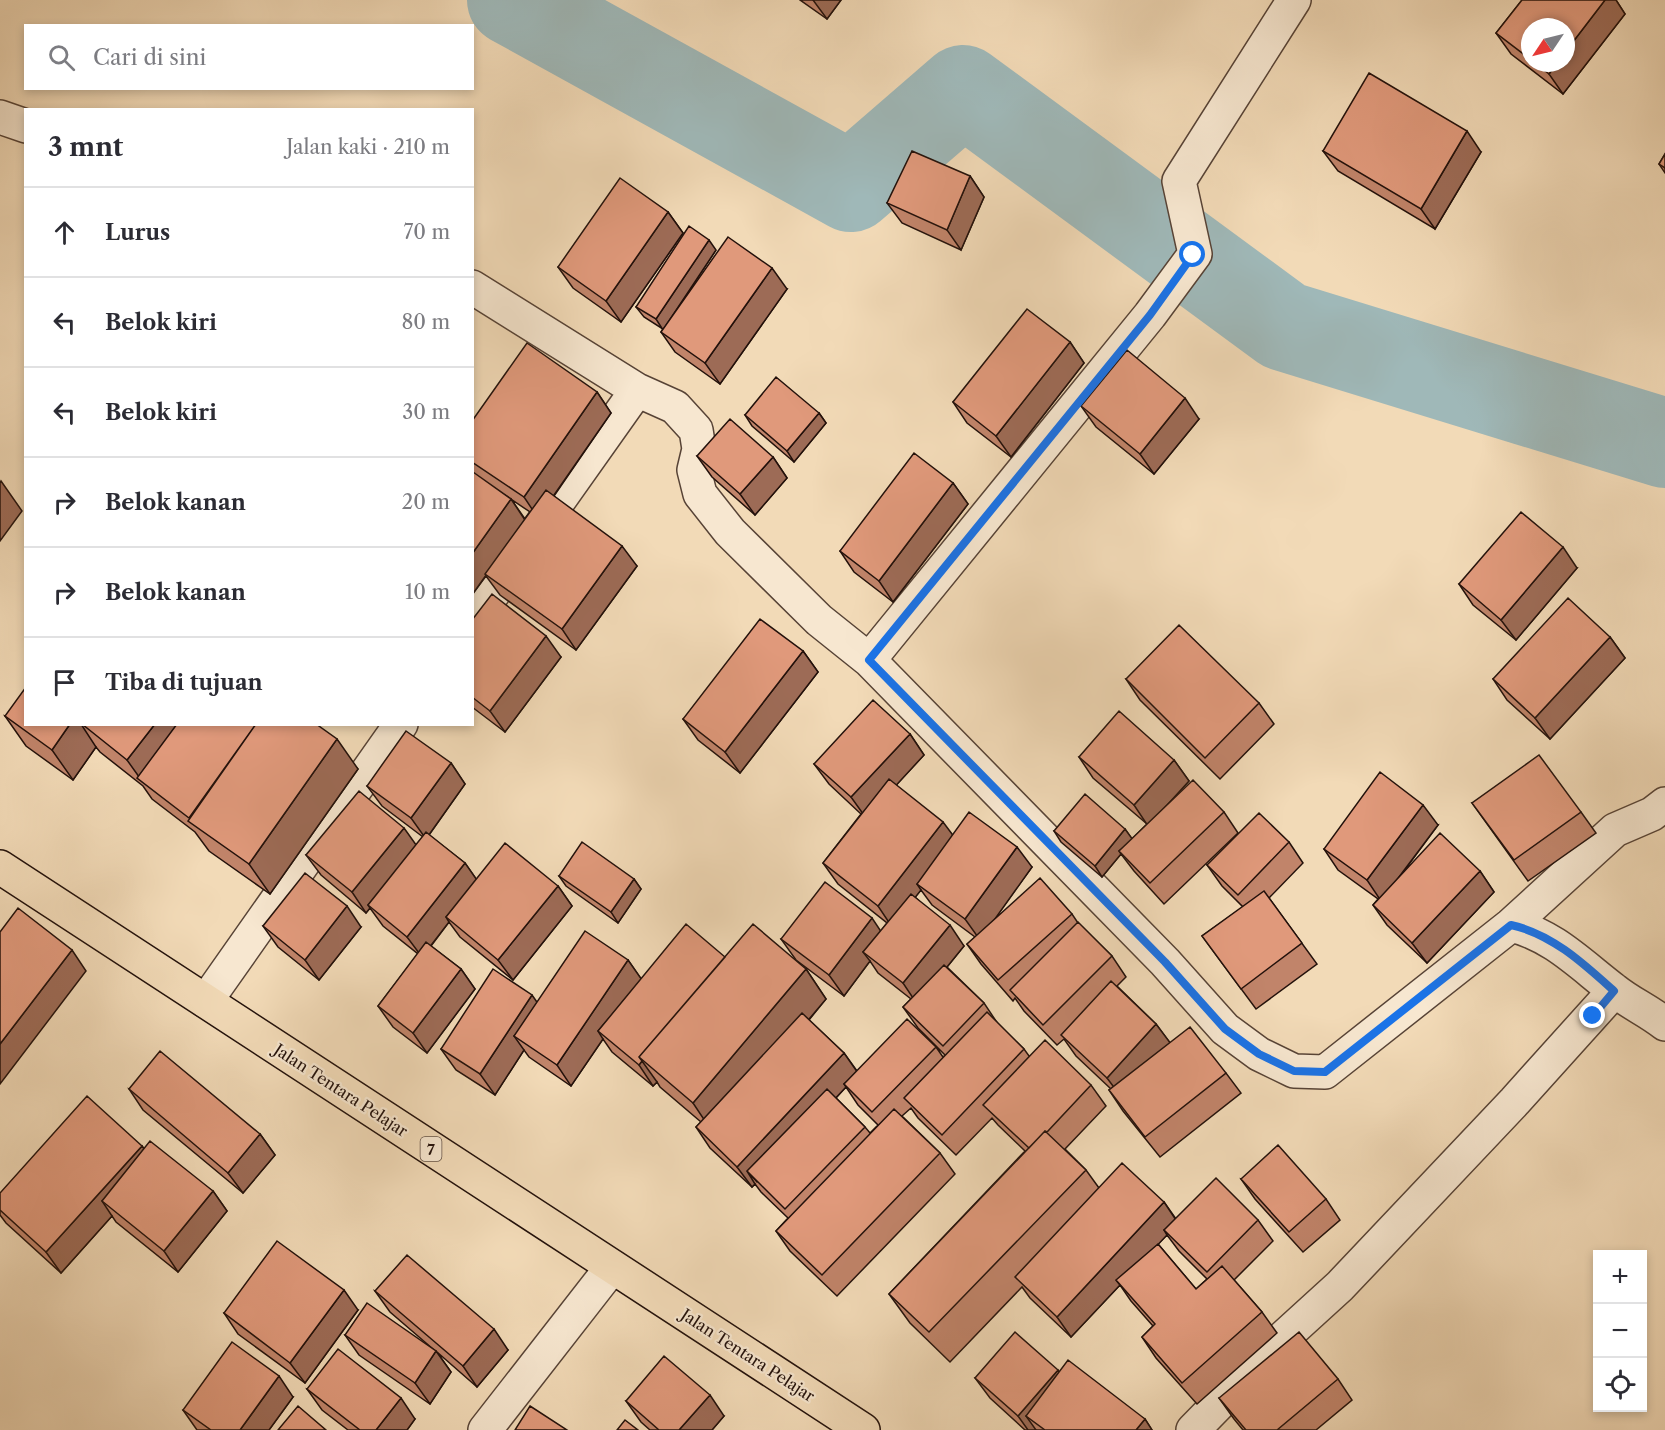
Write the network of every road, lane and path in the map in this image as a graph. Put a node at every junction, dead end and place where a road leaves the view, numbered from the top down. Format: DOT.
graph roads {
  1 [pos="1294,0"];
  2 [pos="0,117"];
  3 [pos="24,125"];
  4 [pos="474,289"];
  5 [pos="637,390"];
  6 [pos="474,620"];
  7 [pos="869,660"];
  8 [pos="400,726"];
  9 [pos="1665,804"];
  10 [pos="0,867"];
  11 [pos="1511,925"];
  12 [pos="1614,991"];
  13 [pos="206,1001"];
  14 [pos="1665,1024"];
  15 [pos="612,1268"];
  16 [pos="485,1430"];
  17 [pos="863,1430"];
  18 [pos="1193,1430"];
  1 -- 7 [label="street"];
  2 -- 3 [label="street"];
  4 -- 5 [label="street"];
  5 -- 6 [label="street"];
  5 -- 7 [label="street"];
  7 -- 11 [label="street"];
  8 -- 13 [label="street"];
  9 -- 11 [label="street"];
  10 -- 13 [label="highway, Jalan Tentara Pelajar / 7"];
  11 -- 12 [label="street"];
  12 -- 14 [label="street"];
  12 -- 18 [label="street"];
  13 -- 15 [label="highway, Jalan Tentara Pelajar / 7"];
  15 -- 16 [label="street"];
  15 -- 17 [label="highway, Jalan Tentara Pelajar / 7"];
}
